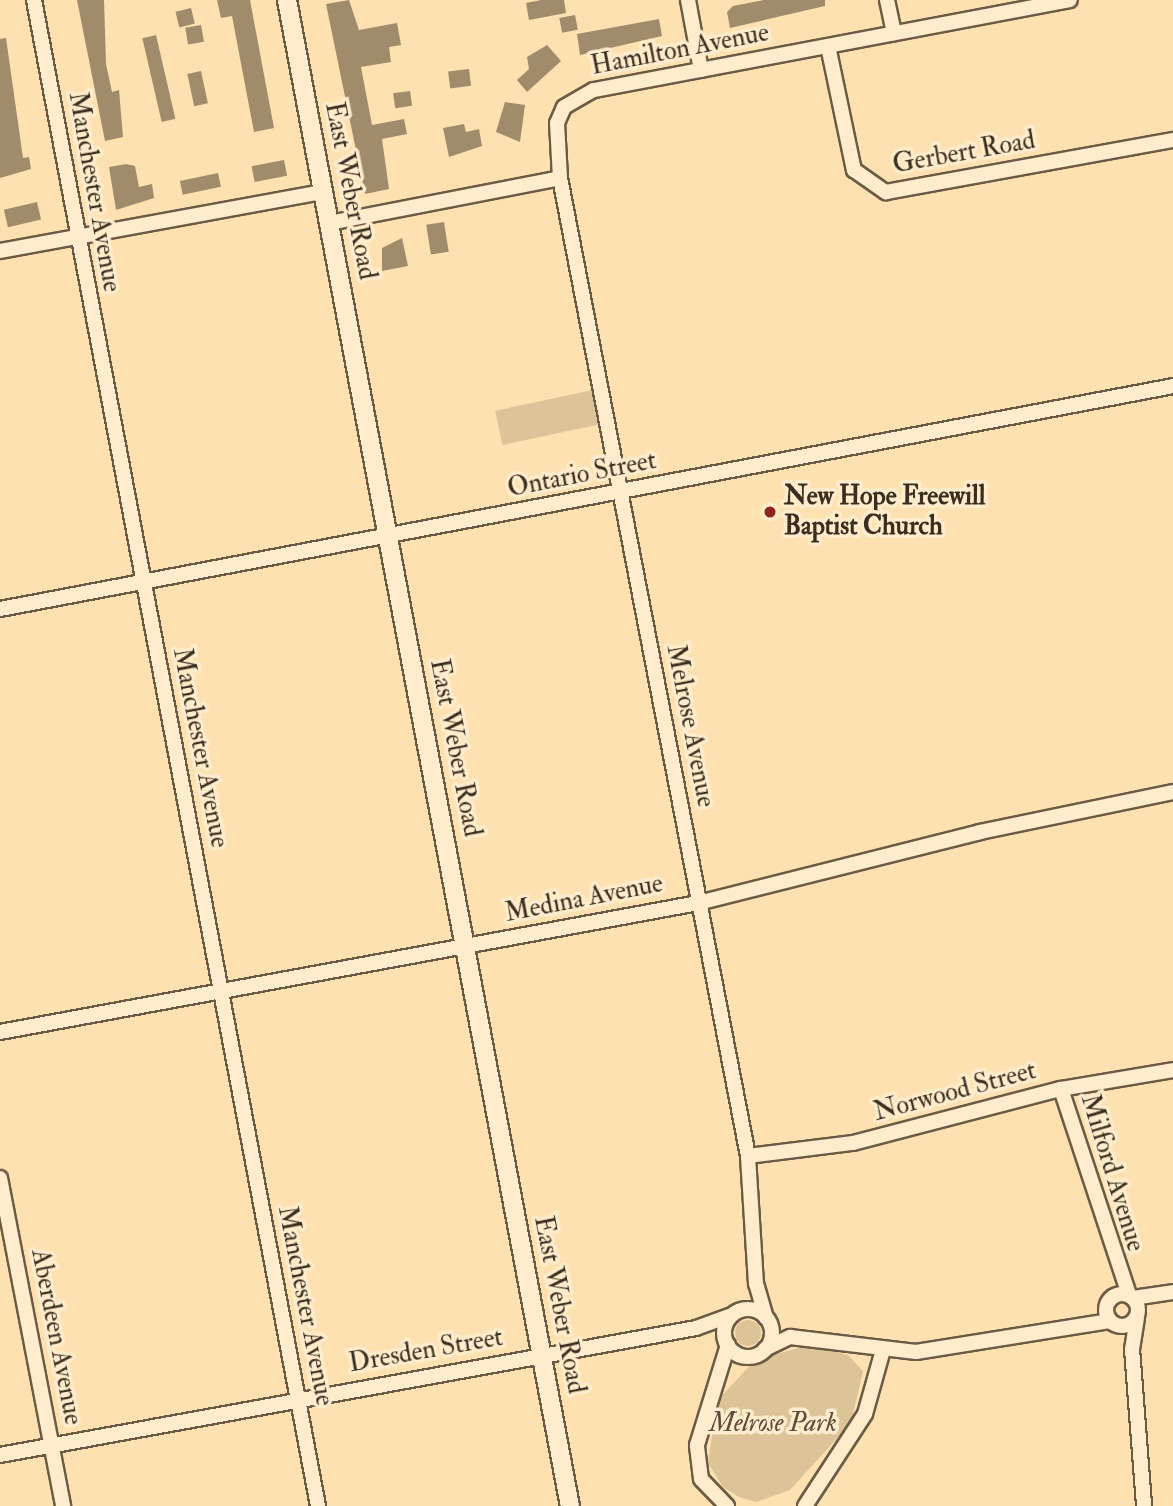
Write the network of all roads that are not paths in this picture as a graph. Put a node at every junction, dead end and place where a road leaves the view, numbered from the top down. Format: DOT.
graph roads {
  1 [pos="34,0"];
  2 [pos="287,0"];
  3 [pos="688,0"];
  4 [pos="887,0"];
  5 [pos="1070,0"];
  6 [pos="894,33"];
  7 [pos="828,46"];
  8 [pos="701,70"];
  9 [pos="1173,140"];
  10 [pos="560,178"];
  11 [pos="323,192"];
  12 [pos="329,223"];
  13 [pos="77,236"];
  14 [pos="0,251"];
  15 [pos="1173,386"];
  16 [pos="621,492"];
  17 [pos="388,537"];
  18 [pos="144,583"];
  19 [pos="0,609"];
  20 [pos="1173,792"];
  21 [pos="698,902"];
  22 [pos="465,946"];
  23 [pos="221,991"];
  24 [pos="0,1032"];
  25 [pos="1173,1070"];
  26 [pos="1061,1089"];
  27 [pos="748,1156"];
  28 [pos="0,1178"];
  29 [pos="1116,1270"];
  30 [pos="756,1284"];
  31 [pos="1169,1294"];
  32 [pos="1131,1296"];
  33 [pos="1109,1301"];
  34 [pos="737,1312"];
  35 [pos="1138,1315"];
  36 [pos="1084,1320"];
  37 [pos="768,1322"];
  38 [pos="1112,1323"];
  39 [pos="696,1328"];
  40 [pos="790,1337"];
  41 [pos="726,1341"];
  42 [pos="1132,1349"];
  43 [pos="883,1350"];
  44 [pos="759,1352"];
  45 [pos="542,1355"];
  46 [pos="724,1368"];
  47 [pos="297,1399"];
  48 [pos="52,1446"];
  49 [pos="0,1455"];
  50 [pos="63,1506"];
  51 [pos="318,1506"];
  52 [pos="570,1506"];
  53 [pos="727,1506"];
  54 [pos="805,1506"];
  55 [pos="1144,1506"];
  1 -- 13 [label="street, Manchester Avenue"];
  2 -- 11 [label="street, East Weber Road"];
  3 -- 8 [label="street"];
  4 -- 6 [label="street"];
  5 -- 6 [label="street, Hamilton Avenue"];
  6 -- 7 [label="street, Hamilton Avenue"];
  7 -- 8 [label="street, Hamilton Avenue"];
  7 -- 9 [label="street, Gerbert Road"];
  8 -- 10 [label="street, Hamilton Avenue"];
  10 -- 12 [label="street"];
  10 -- 16 [label="street, Melrose Avenue"];
  11 -- 12 [label="street, East Weber Road"];
  11 -- 13 [label="street"];
  12 -- 17 [label="street, East Weber Road"];
  13 -- 14 [label="street"];
  13 -- 18 [label="street, Manchester Avenue"];
  15 -- 16 [label="street, Ontario Street"];
  16 -- 17 [label="street, Ontario Street"];
  16 -- 21 [label="street, Melrose Avenue"];
  17 -- 18 [label="street, Ontario Street"];
  17 -- 22 [label="street, East Weber Road"];
  18 -- 19 [label="street, Ontario Street"];
  18 -- 23 [label="street, Manchester Avenue"];
  20 -- 21 [label="street, Medina Avenue"];
  21 -- 22 [label="street, Medina Avenue"];
  21 -- 27 [label="street, Melrose Avenue"];
  22 -- 23 [label="street, Medina Avenue"];
  22 -- 45 [label="street, East Weber Road"];
  23 -- 24 [label="street, Medina Avenue"];
  23 -- 47 [label="street, Manchester Avenue"];
  25 -- 26 [label="street, Norwood Street"];
  26 -- 27 [label="street, Norwood Street"];
  26 -- 29 [label="street, Milford Avenue"];
  27 -- 30 [label="street, Melrose Avenue"];
  28 -- 48 [label="street, Aberdeen Avenue"];
  29 -- 32 [label="street, Milford Avenue"];
  29 -- 33 [label="street, Milford Avenue"];
  30 -- 34 [label="street"];
  30 -- 37 [label="street, Melrose Avenue"];
  31 -- 32 [label="street"];
  31 -- 35 [label="street"];
  32 -- 33 [label="street"];
  32 -- 35 [label="street, Milford Avenue"];
  33 -- 36 [label="street"];
  33 -- 38 [label="street"];
  34 -- 37 [label="street"];
  34 -- 39 [label="street, Dresden Street"];
  34 -- 41 [label="street"];
  35 -- 38 [label="street"];
  35 -- 42 [label="street"];
  36 -- 38 [label="street"];
  36 -- 43 [label="street"];
  37 -- 40 [label="street"];
  37 -- 44 [label="street"];
  38 -- 42 [label="street"];
  39 -- 41 [label="street, Dresden Street"];
  39 -- 45 [label="street, Dresden Street"];
  40 -- 43 [label="street"];
  40 -- 44 [label="street"];
  41 -- 44 [label="street, Dresden Street"];
  41 -- 46 [label="street"];
  42 -- 55 [label="street"];
  43 -- 54 [label="street"];
  44 -- 46 [label="street"];
  45 -- 47 [label="street, Dresden Street"];
  45 -- 52 [label="street, East Weber Road"];
  46 -- 53 [label="street"];
  47 -- 48 [label="street, Dresden Street"];
  47 -- 51 [label="street, Manchester Avenue"];
  48 -- 49 [label="street, Dresden Street"];
  48 -- 50 [label="street, Aberdeen Avenue"];
}
